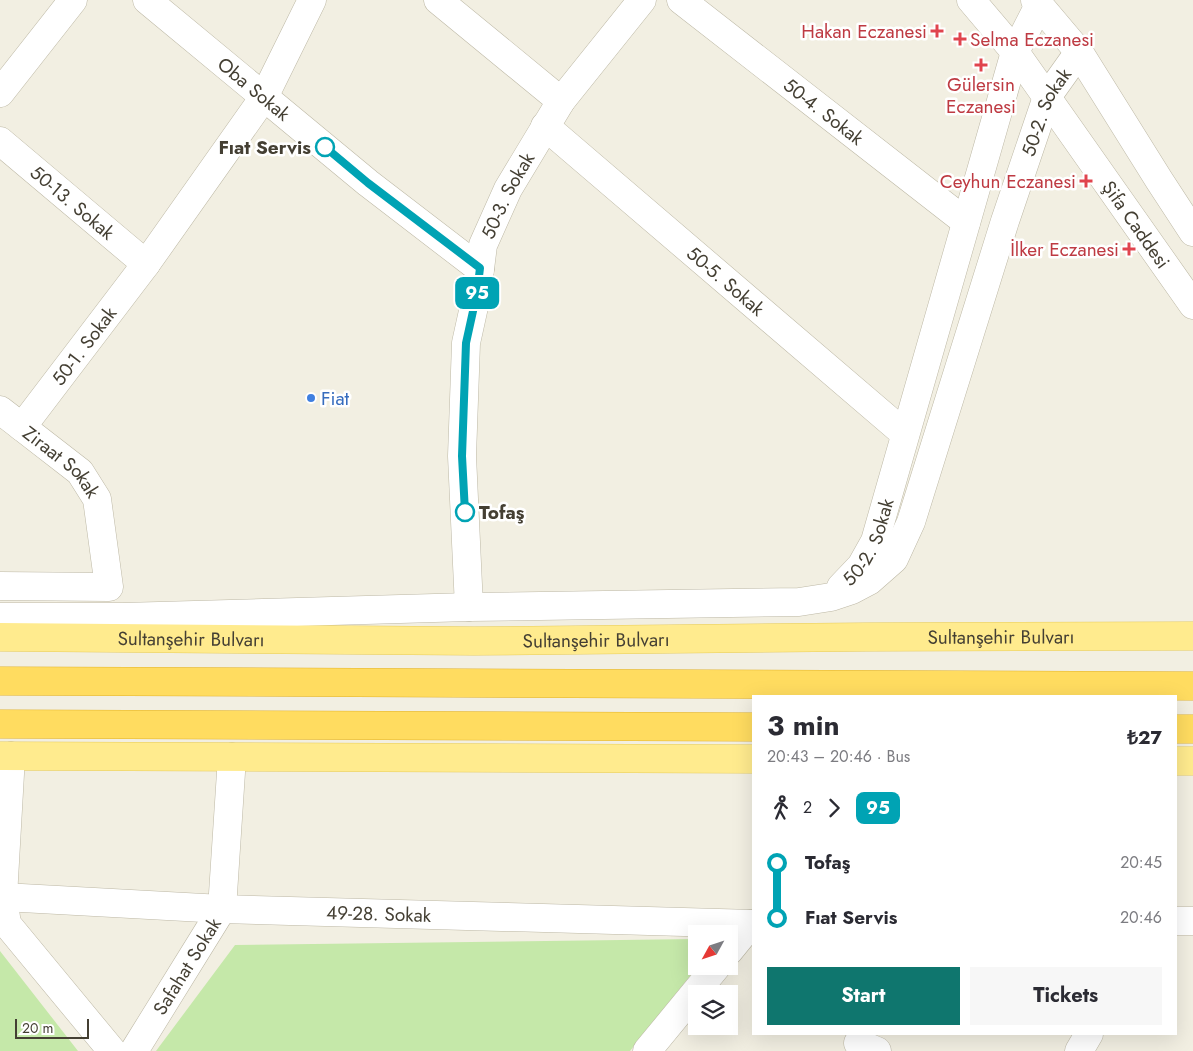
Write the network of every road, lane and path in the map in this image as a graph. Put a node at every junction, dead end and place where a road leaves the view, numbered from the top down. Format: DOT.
graph roads {
  1 [pos="73,0"];
  2 [pos="146,0"];
  3 [pos="312,0"];
  4 [pos="438,0"];
  5 [pos="642,0"];
  6 [pos="681,0"];
  7 [pos="971,0"];
  8 [pos="1037,3"];
  9 [pos="1015,52"];
  10 [pos="1079,52"];
  11 [pos="0,93"];
  12 [pos="264,97"];
  13 [pos="1048,97"];
  14 [pos="561,101"];
  15 [pos="546,126"];
  16 [pos="0,141"];
  17 [pos="966,222"];
  18 [pos="1193,232"];
  19 [pos="146,264"];
  20 [pos="480,268"];
  21 [pos="1193,305"];
  22 [pos="0,410"];
  23 [pos="22,427"];
  24 [pos="905,434"];
  25 [pos="0,586"];
  26 [pos="831,597"];
  27 [pos="468,607"];
  28 [pos="0,617"];
  29 [pos="1193,636"];
  30 [pos="0,638"];
  31 [pos="4,681"];
  32 [pos="1193,686"];
  33 [pos="5,724"];
  34 [pos="752,727"];
  35 [pos="1177,729"];
  36 [pos="1193,729"];
  37 [pos="6,756"];
  38 [pos="232,757"];
  39 [pos="752,760"];
  40 [pos="1177,761"];
  41 [pos="1193,761"];
  42 [pos="3,897"];
  43 [pos="222,909"];
  44 [pos="1177,921"];
  45 [pos="1193,921"];
  46 [pos="752,924"];
  47 [pos="738,940"];
  48 [pos="710,975"];
  49 [pos="1088,1035"];
  50 [pos="112,1051"];
  51 [pos="134,1051"];
  52 [pos="647,1051"];
  53 [pos="1079,1051"];
  1 -- 11 [label="street"];
  2 -- 12 [label="street, Oba Sokak"];
  3 -- 12 [label="street, 50-1. Sokak"];
  4 -- 14 [label="street"];
  5 -- 14 [label="street, 50-3. Sokak"];
  6 -- 17 [label="street, 50-4. Sokak"];
  7 -- 9 [label="street, Şifa Caddesi"];
  8 -- 9 [label="street, 50-2. Sokak"];
  8 -- 10 [label="street"];
  9 -- 13 [label="street, Şifa Caddesi"];
  9 -- 17 [label="street, 50-2. Sokak"];
  10 -- 13 [label="street, 50-2. Sokak"];
  10 -- 18 [label="street"];
  12 -- 19 [label="street, 50-1. Sokak"];
  12 -- 20 [label="street, Oba Sokak"];
  13 -- 21 [label="street, Şifa Caddesi"];
  13 -- 26 [label="street, 50-2. Sokak"];
  14 -- 15 [label="street, 50-3. Sokak"];
  15 -- 20 [label="street, 50-3. Sokak"];
  15 -- 24 [label="street, 50-5. Sokak"];
  16 -- 19 [label="street, 50-13. Sokak"];
  17 -- 24 [label="street, 50-2. Sokak"];
  19 -- 23 [label="street, 50-1. Sokak"];
  20 -- 27 [label="street, 50-3. Sokak"];
  22 -- 23 [label="street, Ziraat Sokak"];
  23 -- 25 [label="street, Ziraat Sokak"];
  24 -- 26 [label="street, 50-2. Sokak"];
  26 -- 27 [label="street, Sultanşehir Bulvarı"];
  27 -- 28 [label="street, Sultanşehir Bulvarı"];
  29 -- 30 [label="main road, Sultanşehir Bulvarı"];
  31 -- 32 [label="highway"];
  33 -- 34 [label="highway"];
  35 -- 36 [label="highway"];
  37 -- 38 [label="main road"];
  37 -- 42 [label="street"];
  38 -- 39 [label="main road"];
  38 -- 43 [label="street, Safahat Sokak"];
  40 -- 41 [label="main road"];
  42 -- 43 [label="street, 49-28. Sokak"];
  42 -- 50 [label="street"];
  43 -- 46 [label="street, 49-28. Sokak"];
  43 -- 51 [label="street, Safahat Sokak"];
  44 -- 45 [label="street"];
  46 -- 47 [label="street"];
  48 -- 52 [label="street"];
  49 -- 53 [label="street"];
}
